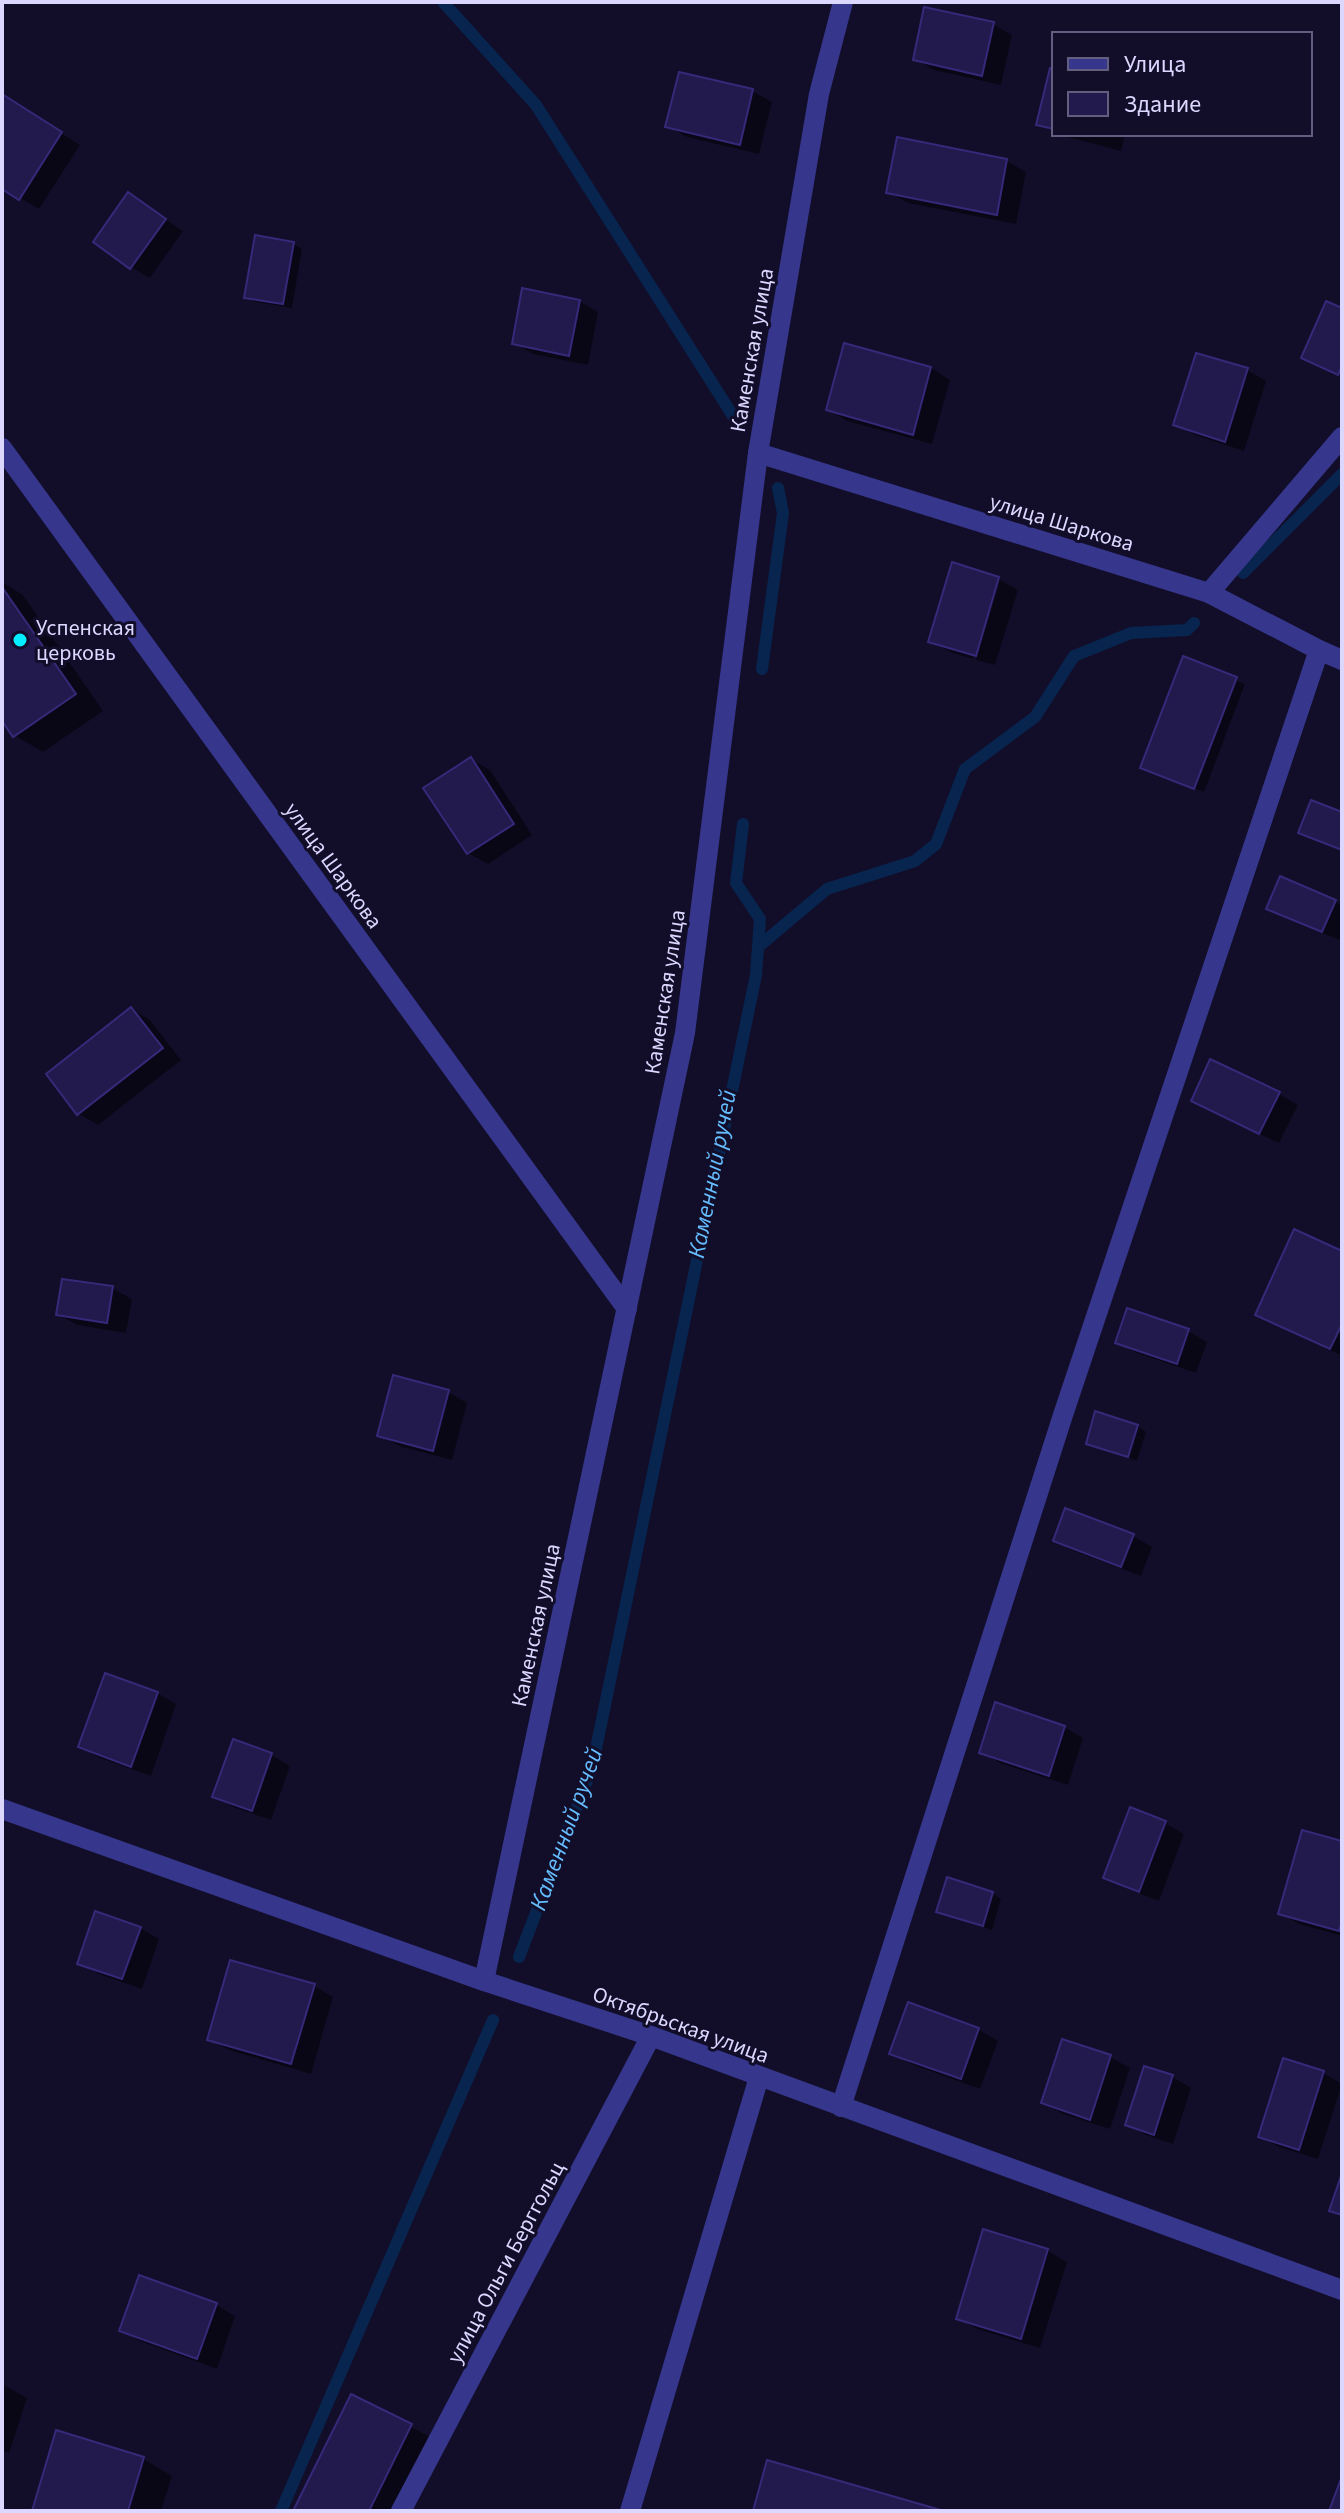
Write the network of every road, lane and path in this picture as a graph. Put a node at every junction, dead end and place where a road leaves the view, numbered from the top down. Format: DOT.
graph roads {
  1 [pos="843,2"];
  2 [pos="1342,437"];
  3 [pos="2,448"];
  4 [pos="758,453"];
  5 [pos="1209,593"];
  6 [pos="1319,650"];
  7 [pos="1342,660"];
  8 [pos="627,1309"];
  9 [pos="2,1809"];
  10 [pos="484,1981"];
  11 [pos="651,2036"];
  12 [pos="759,2077"];
  13 [pos="841,2107"];
  14 [pos="1342,2290"];
  15 [pos="401,2511"];
  16 [pos="630,2511"];
  1 -- 4 [label="street, Каменская улица"];
  2 -- 5 [label="street"];
  3 -- 8 [label="street, улица Шаркова"];
  4 -- 5 [label="street, улица Шаркова"];
  4 -- 8 [label="street, Каменская улица"];
  5 -- 6 [label="street, улица Шаркова"];
  6 -- 7 [label="street, улица Шаркова"];
  6 -- 13 [label="street"];
  8 -- 10 [label="street, Каменская улица"];
  9 -- 10 [label="street, Октябрьская улица"];
  10 -- 11 [label="street, Октябрьская улица"];
  11 -- 12 [label="street, Октябрьская улица"];
  11 -- 15 [label="street, улица Ольги Берггольц"];
  12 -- 13 [label="street, Октябрьская улица"];
  12 -- 16 [label="street"];
  13 -- 14 [label="street, Октябрьская улица"];
}
